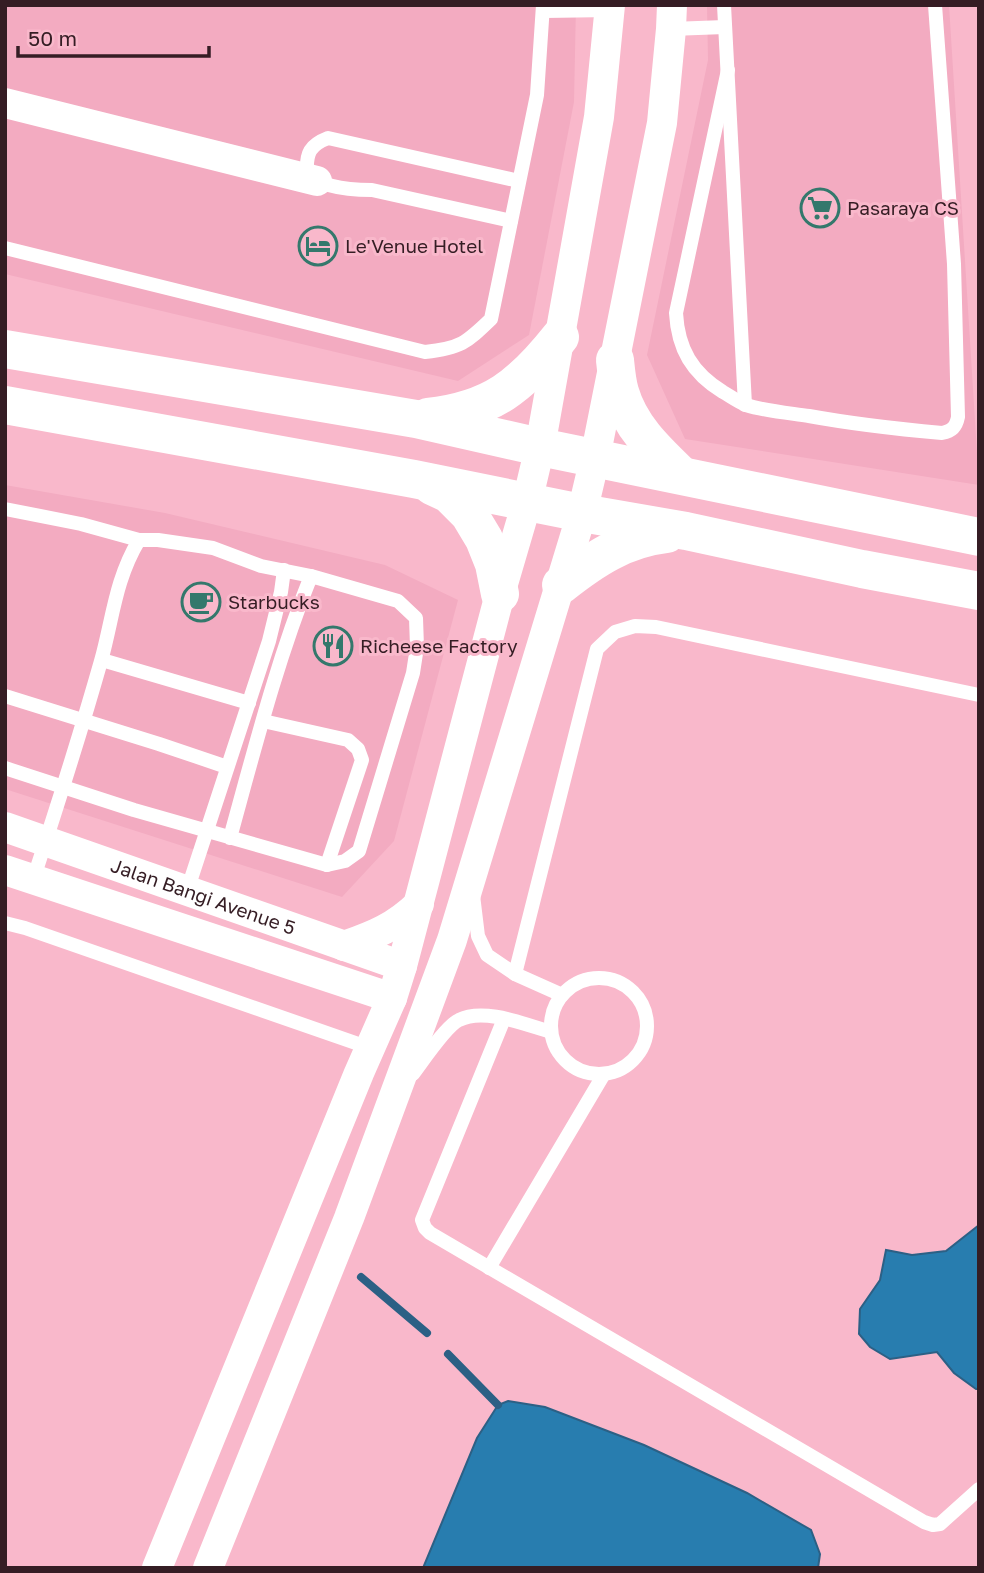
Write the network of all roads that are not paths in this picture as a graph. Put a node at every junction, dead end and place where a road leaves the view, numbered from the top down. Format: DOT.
graph roads {
  1 [pos="724,5"];
  2 [pos="935,5"];
  3 [pos="610,7"];
  4 [pos="544,8"];
  5 [pos="672,17"];
  6 [pos="725,27"];
  7 [pos="728,70"];
  8 [pos="5,103"];
  9 [pos="317,181"];
  10 [pos="519,181"];
  11 [pos="511,220"];
  12 [pos="5,248"];
  13 [pos="560,337"];
  14 [pos="5,349"];
  15 [pos="615,360"];
  16 [pos="5,405"];
  17 [pos="745,405"];
  18 [pos="416,419"];
  19 [pos="540,447"];
  20 [pos="595,458"];
  21 [pos="681,475"];
  22 [pos="414,479"];
  23 [pos="527,502"];
  24 [pos="5,509"];
  25 [pos="582,513"];
  26 [pos="686,531"];
  27 [pos="979,537"];
  28 [pos="139,540"];
  29 [pos="284,570"];
  30 [pos="311,576"];
  31 [pos="561,585"];
  32 [pos="979,591"];
  33 [pos="500,594"];
  34 [pos="102,660"];
  35 [pos="979,695"];
  36 [pos="5,696"];
  37 [pos="249,703"];
  38 [pos="85,721"];
  39 [pos="263,721"];
  40 [pos="227,767"];
  41 [pos="5,768"];
  42 [pos="63,786"];
  43 [pos="5,827"];
  44 [pos="207,831"];
  45 [pos="230,838"];
  46 [pos="46,841"];
  47 [pos="327,865"];
  48 [pos="5,870"];
  49 [pos="471,876"];
  50 [pos="33,880"];
  51 [pos="187,891"];
  52 [pos="419,904"];
  53 [pos="5,923"];
  54 [pos="452,940"];
  55 [pos="344,946"];
  56 [pos="515,974"];
  57 [pos="345,983"];
  58 [pos="404,984"];
  59 [pos="562,995"];
  60 [pos="504,1019"];
  61 [pos="551,1032"];
  62 [pos="370,1046"];
  63 [pos="408,1058"];
  64 [pos="604,1074"];
  65 [pos="389,1109"];
  66 [pos="489,1268"];
  67 [pos="279,1269"];
  68 [pos="321,1287"];
  69 [pos="979,1489"];
  70 [pos="157,1568"];
  71 [pos="208,1568"];
  1 -- 6 [label="lane"];
  2 -- 17 [label="lane"];
  3 -- 4 [label="lane"];
  3 -- 13 [label="street"];
  4 -- 10 [label="lane"];
  5 -- 6 [label="lane"];
  5 -- 15 [label="street"];
  6 -- 7 [label="lane"];
  7 -- 17 [label="lane"];
  7 -- 17 [label="lane"];
  8 -- 9 [label="street"];
  9 -- 10 [label="lane"];
  9 -- 11 [label="lane"];
  10 -- 11 [label="lane"];
  11 -- 12 [label="lane"];
  13 -- 18 [label="main road"];
  13 -- 19 [label="street"];
  14 -- 18 [label="main road"];
  15 -- 20 [label="street"];
  15 -- 21 [label="main road"];
  16 -- 22 [label="main road"];
  18 -- 19 [label="main road"];
  19 -- 20 [label="main road"];
  19 -- 23 [label="street"];
  20 -- 21 [label="main road"];
  20 -- 25 [label="street"];
  21 -- 27 [label="main road"];
  22 -- 23 [label="main road"];
  22 -- 33 [label="main road"];
  23 -- 25 [label="main road"];
  23 -- 33 [label="street"];
  24 -- 28 [label="lane"];
  25 -- 26 [label="main road"];
  25 -- 31 [label="street"];
  26 -- 31 [label="main road"];
  26 -- 32 [label="main road"];
  28 -- 29 [label="lane"];
  28 -- 34 [label="lane"];
  29 -- 30 [label="lane"];
  29 -- 37 [label="lane"];
  30 -- 39 [label="lane"];
  30 -- 47 [label="lane"];
  31 -- 49 [label="street"];
  33 -- 52 [label="street"];
  34 -- 37 [label="lane"];
  34 -- 38 [label="lane"];
  35 -- 56 [label="lane"];
  36 -- 38 [label="lane"];
  37 -- 40 [label="lane"];
  38 -- 40 [label="lane"];
  38 -- 42 [label="lane"];
  39 -- 45 [label="lane"];
  39 -- 47 [label="lane"];
  40 -- 44 [label="lane"];
  41 -- 42 [label="lane"];
  42 -- 44 [label="lane"];
  42 -- 46 [label="lane"];
  43 -- 46 [label="street, Jalan Bangi Avenue 5"];
  44 -- 45 [label="lane"];
  44 -- 51 [label="lane"];
  45 -- 47 [label="lane"];
  46 -- 50 [label="lane"];
  46 -- 51 [label="street, Jalan Bangi Avenue 5"];
  48 -- 50 [label="street, Jalan Bangi Avenue 5"];
  49 -- 54 [label="street"];
  49 -- 56 [label="lane"];
  50 -- 57 [label="street, Jalan Bangi Avenue 5"];
  51 -- 55 [label="street, Jalan Bangi Avenue 5"];
  52 -- 55 [label="street"];
  52 -- 58 [label="street"];
  53 -- 62 [label="lane"];
  54 -- 58 [label="street"];
  54 -- 63 [label="street"];
  55 -- 58 [label="street, Jalan Bangi Avenue 5"];
  56 -- 59 [label="lane"];
  57 -- 58 [label="street, Jalan Bangi Avenue 5"];
  57 -- 62 [label="street"];
  58 -- 62 [label="street"];
  58 -- 63 [label="street"];
  59 -- 61 [label="lane"];
  59 -- 64 [label="lane"];
  60 -- 61 [label="lane"];
  60 -- 65 [label="lane"];
  60 -- 66 [label="lane"];
  61 -- 64 [label="lane"];
  62 -- 67 [label="street"];
  63 -- 65 [label="street"];
  64 -- 66 [label="lane"];
  65 -- 68 [label="street"];
  66 -- 69 [label="lane"];
  67 -- 68 [label="street"];
  67 -- 70 [label="street"];
  68 -- 71 [label="street"];
}
